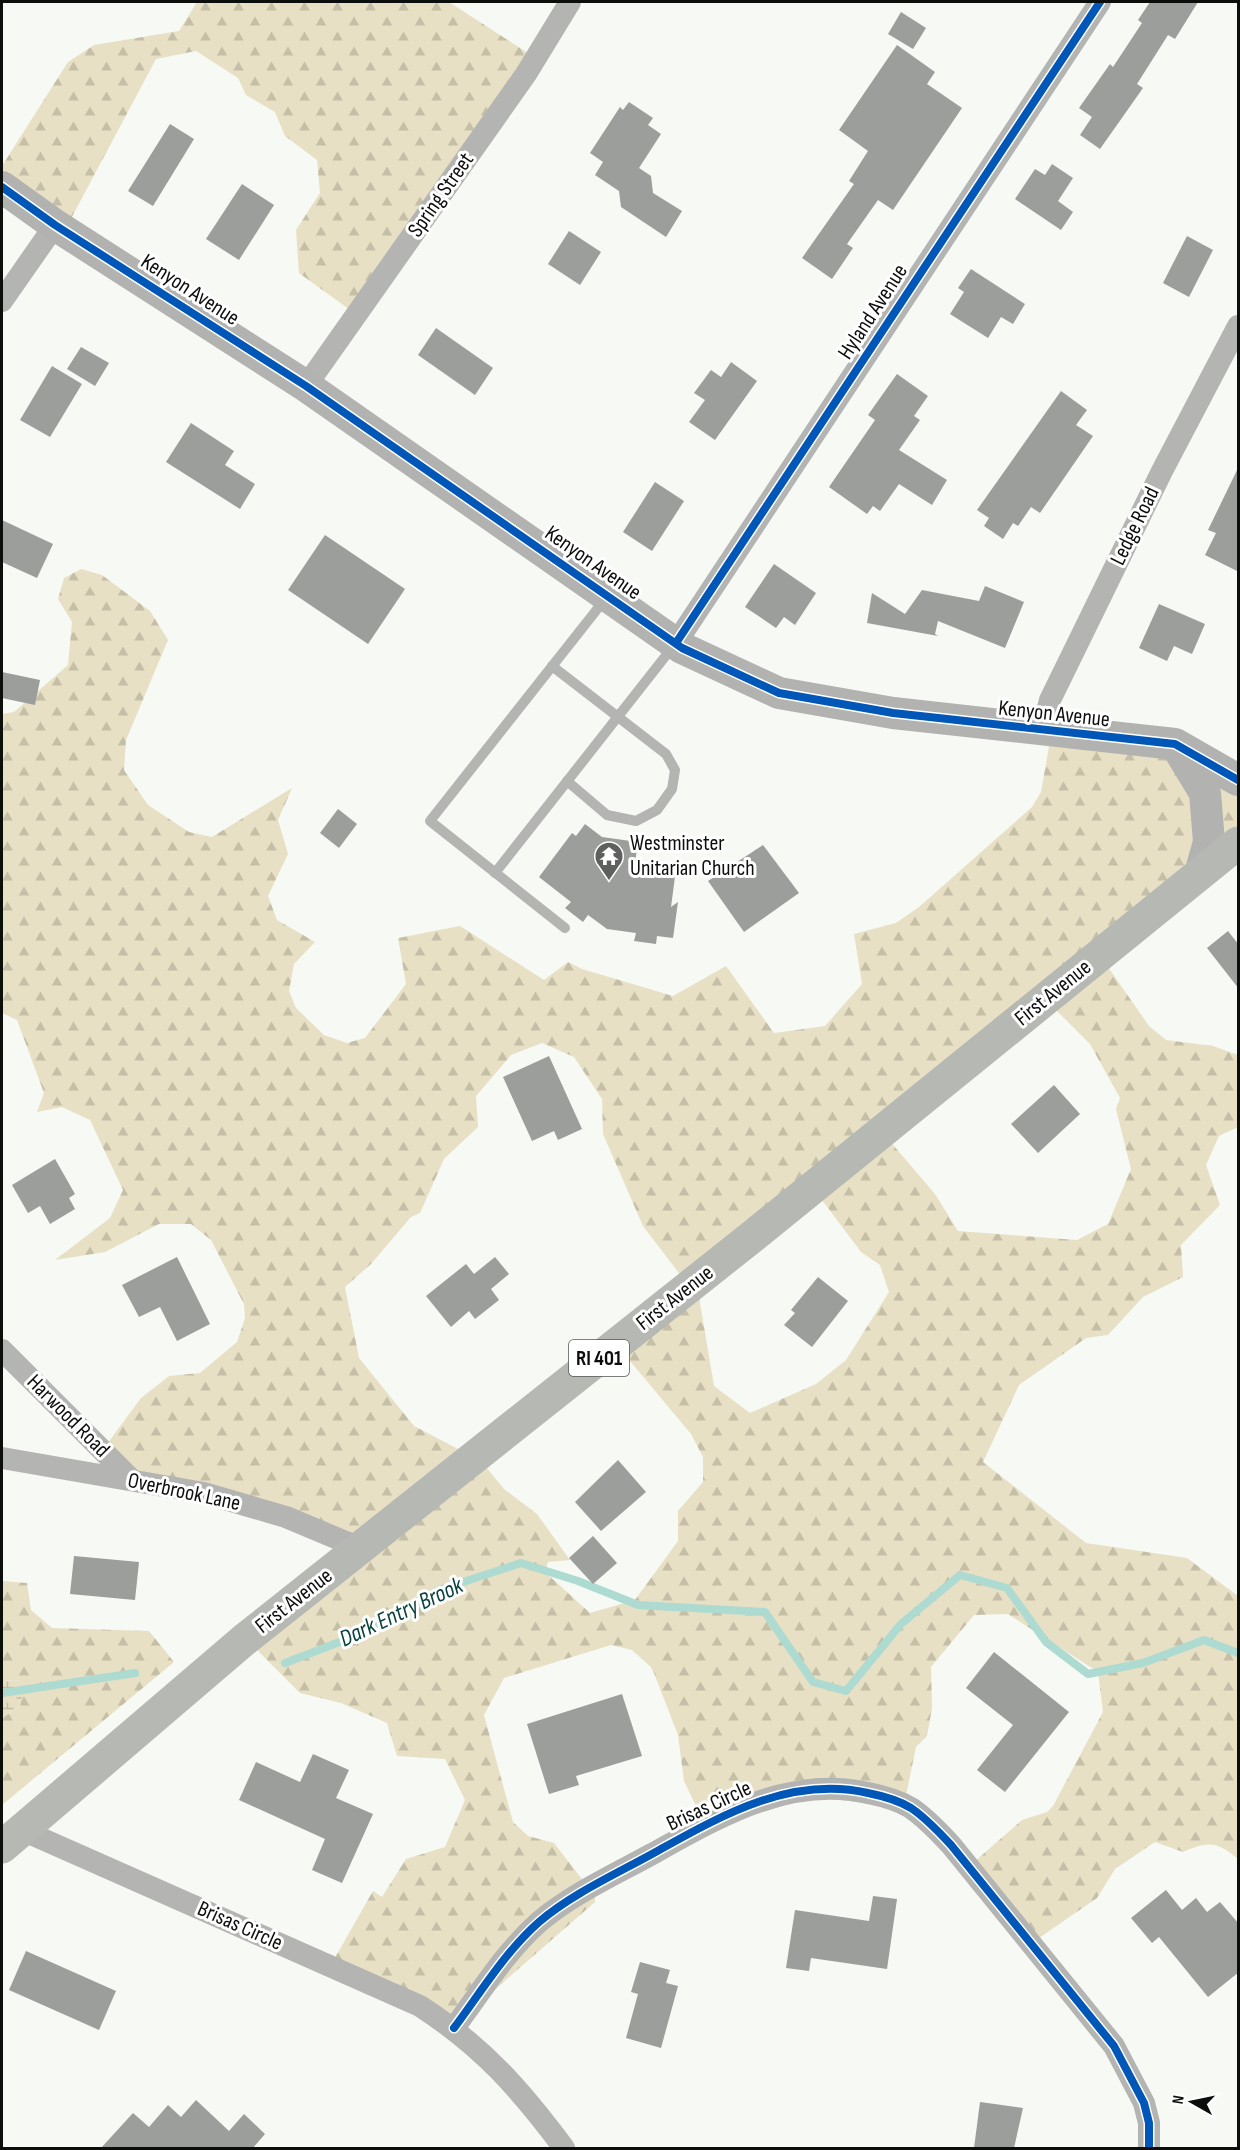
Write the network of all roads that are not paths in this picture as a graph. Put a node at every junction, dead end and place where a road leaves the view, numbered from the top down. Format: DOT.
graph roads {
  1 [pos="570,2"];
  2 [pos="1100,2"];
  3 [pos="2,187"];
  4 [pos="55,225"];
  5 [pos="2,301"];
  6 [pos="1239,326"];
  7 [pos="306,386"];
  8 [pos="608,595"];
  9 [pos="676,643"];
  10 [pos="552,666"];
  11 [pos="617,717"];
  12 [pos="1042,731"];
  13 [pos="1175,744"];
  14 [pos="1239,780"];
  15 [pos="567,781"];
  16 [pos="1239,843"];
  17 [pos="495,873"];
  18 [pos="1200,874"];
  19 [pos="565,928"];
  20 [pos="2,1355"];
  21 [pos="2,1458"];
  22 [pos="131,1479"];
  23 [pos="360,1548"];
  24 [pos="12,1839"];
  25 [pos="454,2028"];
  26 [pos="564,2148"];
  27 [pos="1149,2148"];
  1 -- 7 [label="street, Spring Street"];
  2 -- 9 [label="street, Hyland Avenue"];
  3 -- 4 [label="street, Kenyon Avenue"];
  4 -- 5 [label="street"];
  4 -- 7 [label="street, Kenyon Avenue"];
  6 -- 12 [label="street, Ledge Road"];
  7 -- 8 [label="street, Kenyon Avenue"];
  8 -- 9 [label="street, Kenyon Avenue"];
  8 -- 10 [label="lane"];
  9 -- 11 [label="lane"];
  9 -- 12 [label="street, Kenyon Avenue"];
  10 -- 11 [label="lane"];
  10 -- 17 [label="lane"];
  11 -- 15 [label="lane"];
  11 -- 15 [label="lane"];
  12 -- 13 [label="street, Kenyon Avenue"];
  13 -- 14 [label="street, Kenyon Avenue"];
  13 -- 18 [label="street"];
  15 -- 17 [label="lane"];
  16 -- 18 [label="main road, First Avenue / RI 401"];
  17 -- 19 [label="lane"];
  18 -- 23 [label="main road, First Avenue / RI 401"];
  20 -- 22 [label="street, Harwood Road"];
  21 -- 22 [label="street, Overbrook Lane"];
  22 -- 23 [label="street, Overbrook Lane"];
  23 -- 24 [label="main road, First Avenue / RI 401"];
  24 -- 25 [label="street, Brisas Circle"];
  25 -- 26 [label="street, Brisas Circle"];
  25 -- 27 [label="street, Brisas Circle"];
}
